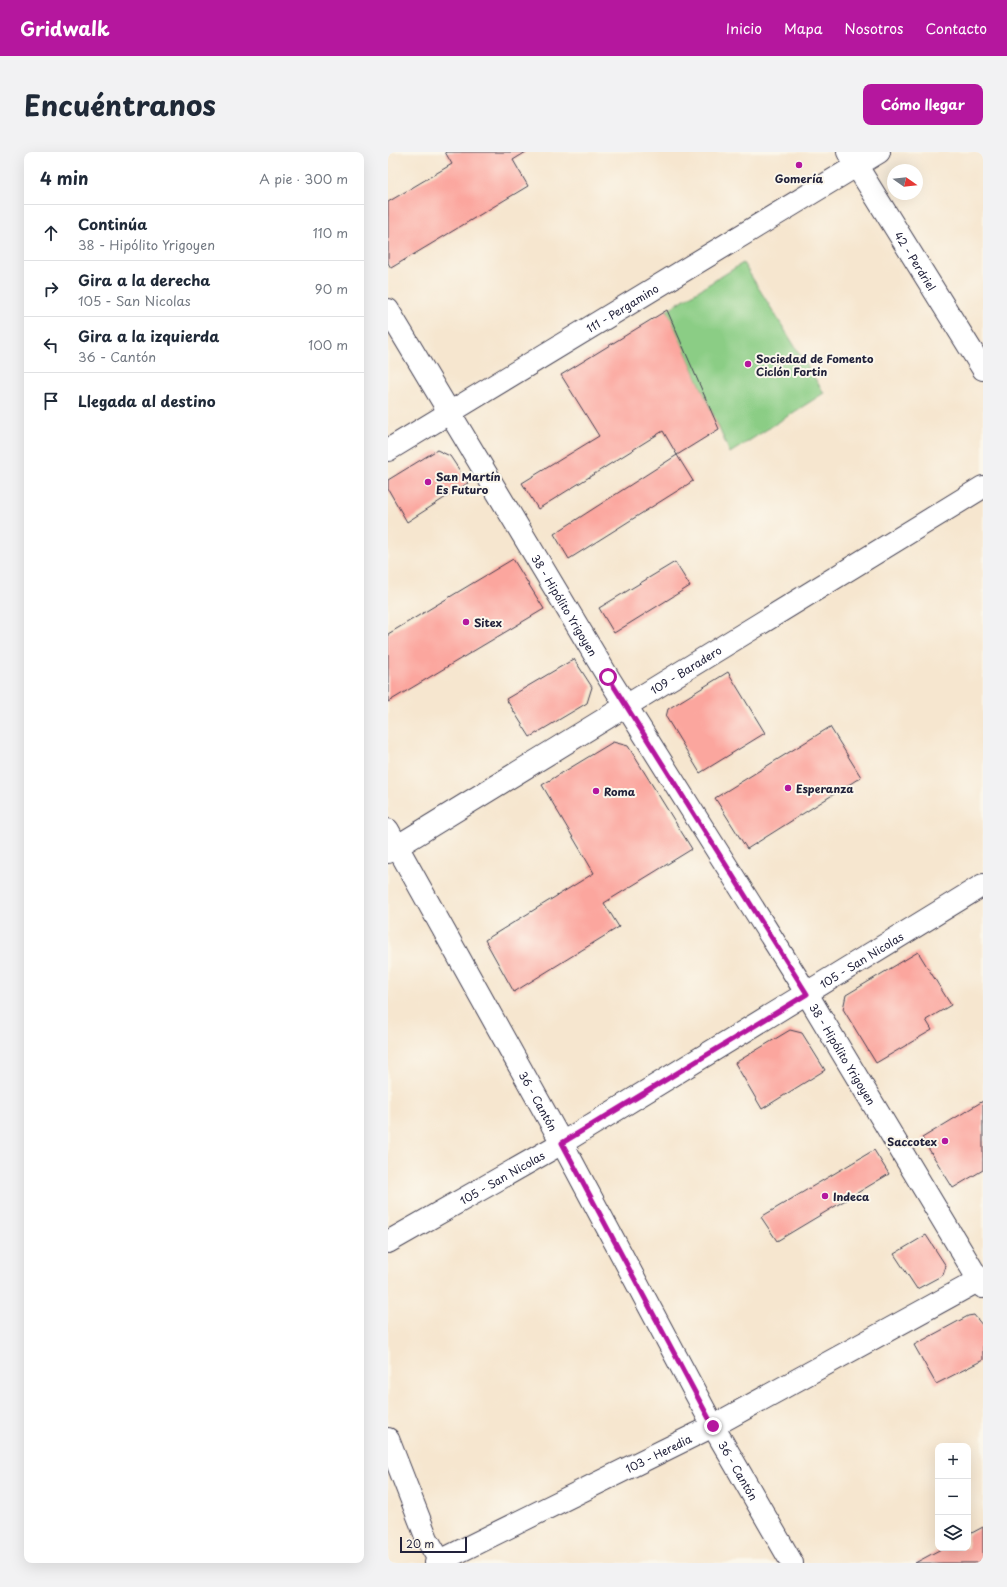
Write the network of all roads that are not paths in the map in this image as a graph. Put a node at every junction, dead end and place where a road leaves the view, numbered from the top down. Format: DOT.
graph roads {
  1 [pos="879,152"];
  2 [pos="852,159"];
  3 [pos="388,310"];
  4 [pos="983,369"];
  5 [pos="449,412"];
  6 [pos="388,450"];
  7 [pos="983,487"];
  8 [pos="626,706"];
  9 [pos="391,843"];
  10 [pos="983,885"];
  11 [pos="807,994"];
  12 [pos="562,1143"];
  13 [pos="388,1242"];
  14 [pos="982,1282"];
  15 [pos="713,1426"];
  16 [pos="388,1439"];
  17 [pos="439,1562"];
  18 [pos="792,1563"];
  1 -- 2 [label="street, 111 - Pergamino"];
  2 -- 4 [label="street, 42 - Perdriel"];
  2 -- 5 [label="street, 111 - Pergamino"];
  3 -- 5 [label="street, 38 - Hipólito Yrigoyen"];
  5 -- 6 [label="street, 111 - Pergamino"];
  5 -- 8 [label="street, 38 - Hipólito Yrigoyen"];
  7 -- 8 [label="street, 109 - Baradero"];
  8 -- 9 [label="street, 109 - Baradero"];
  8 -- 11 [label="street, 38 - Hipólito Yrigoyen"];
  9 -- 12 [label="street, 36 - Cantón"];
  10 -- 11 [label="street, 105 - San Nicolas"];
  11 -- 12 [label="street, 105 - San Nicolas"];
  11 -- 14 [label="street, 38 - Hipólito Yrigoyen"];
  12 -- 13 [label="street, 105 - San Nicolas"];
  12 -- 15 [label="street, 36 - Cantón"];
  14 -- 15 [label="street, 103 - Heredia"];
  15 -- 17 [label="street, 103 - Heredia"];
  15 -- 18 [label="street, 36 - Cantón"];
  16 -- 17 [label="street"];
}
